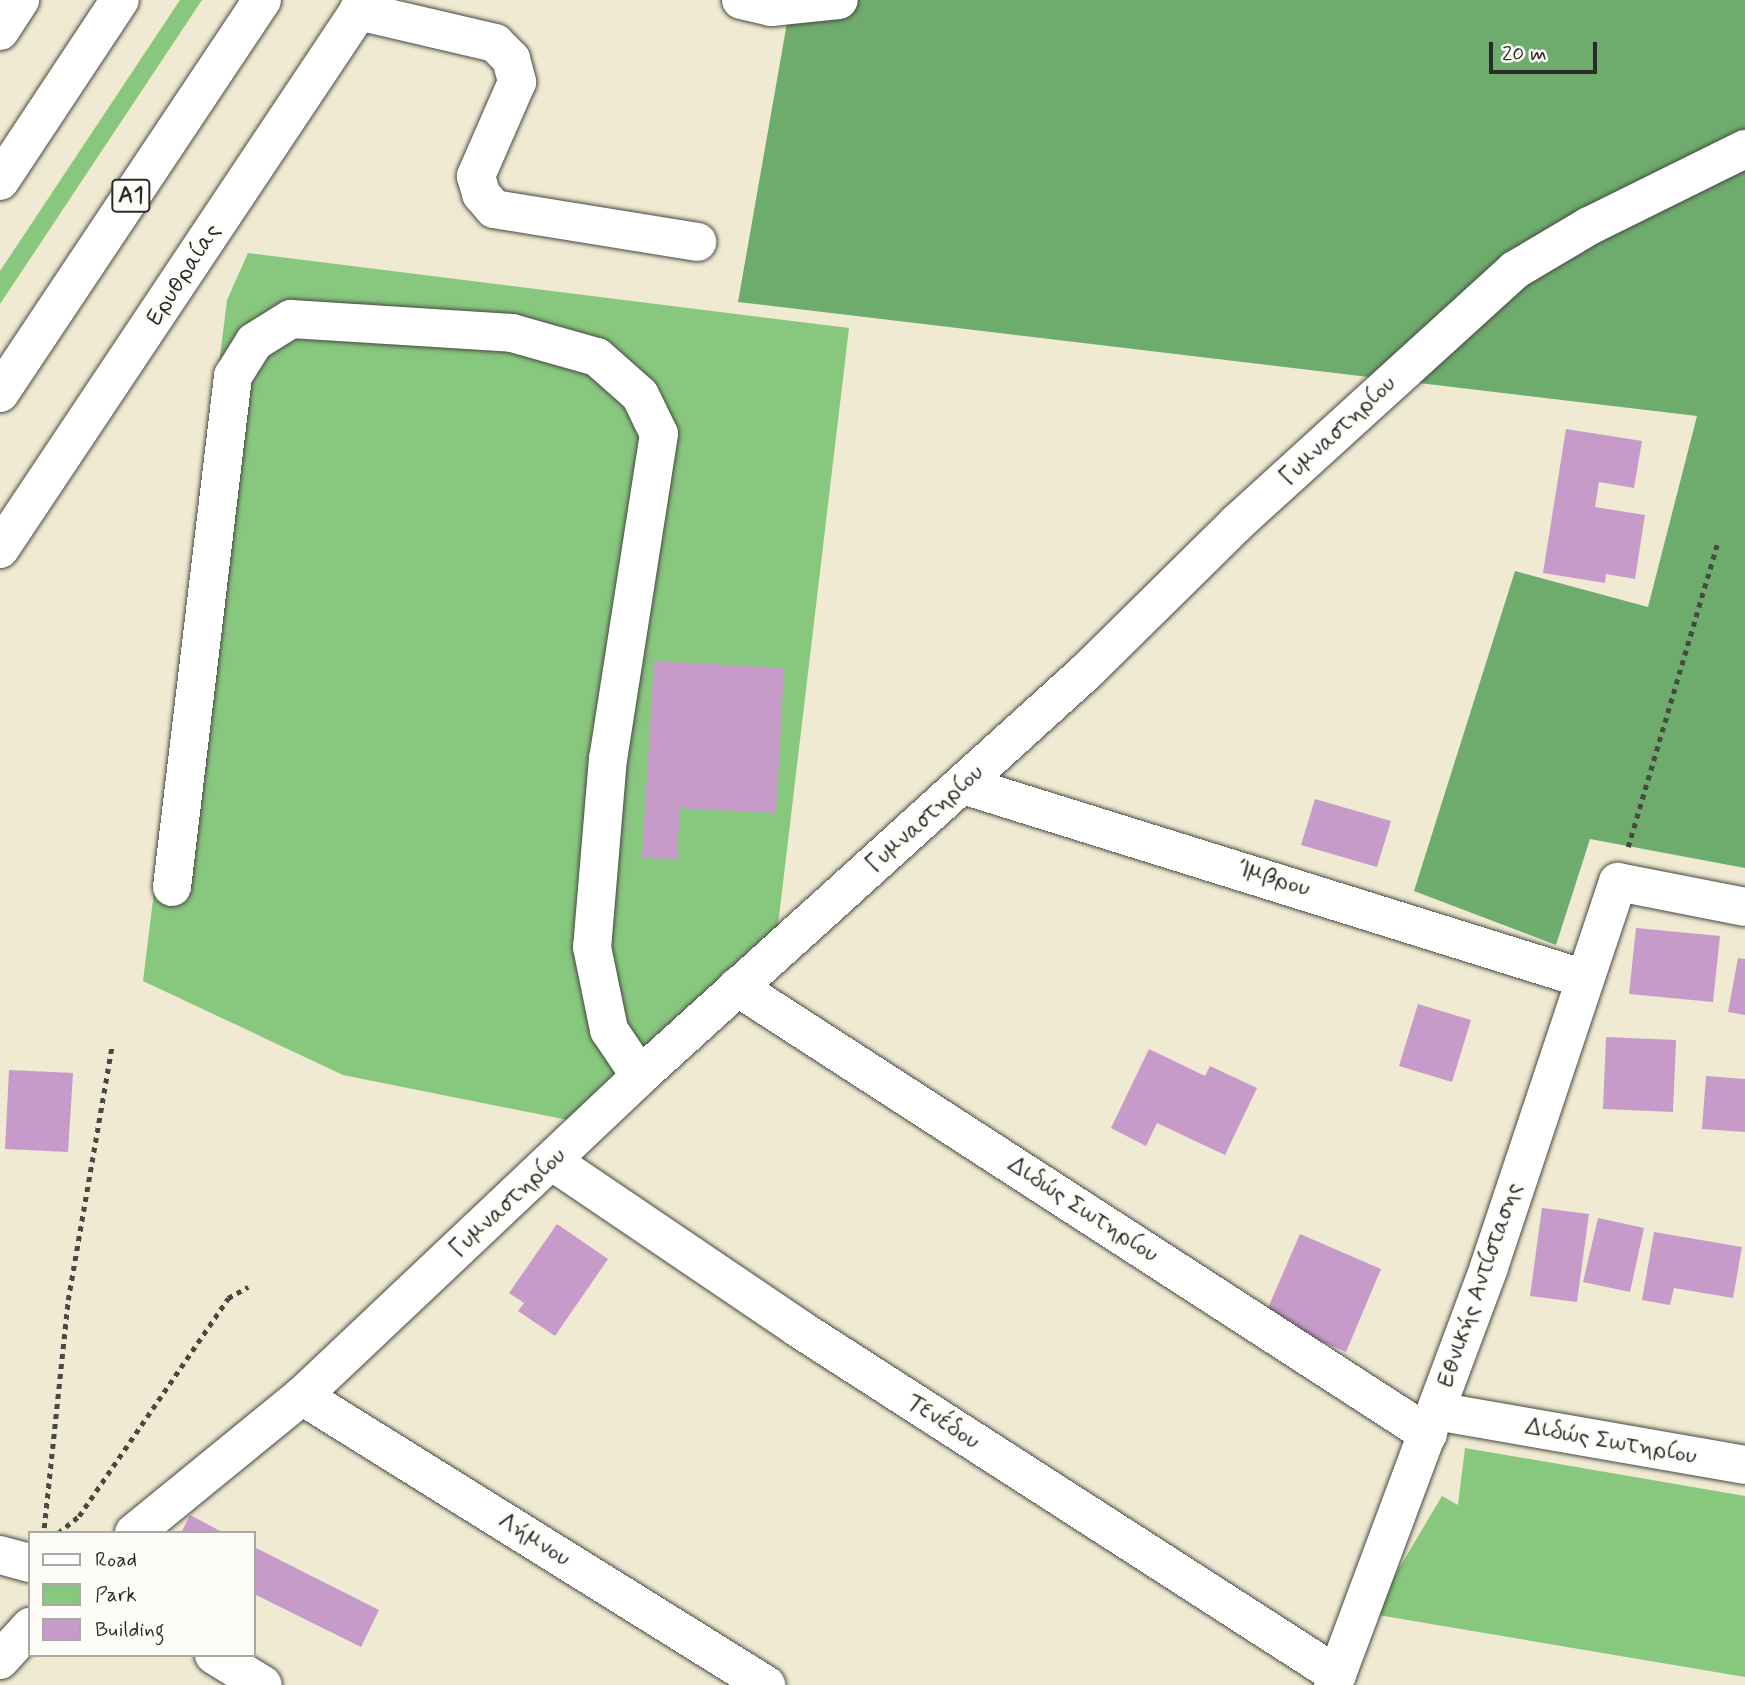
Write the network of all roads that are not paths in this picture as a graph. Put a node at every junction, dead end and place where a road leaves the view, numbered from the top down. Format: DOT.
graph roads {
  1 [pos="20,0"];
  2 [pos="120,0"];
  3 [pos="262,0"];
  4 [pos="741,0"];
  5 [pos="839,0"];
  6 [pos="362,6"];
  7 [pos="0,31"];
  8 [pos="1745,149"];
  9 [pos="0,181"];
  10 [pos="697,242"];
  11 [pos="0,393"];
  12 [pos="0,550"];
  13 [pos="963,785"];
  14 [pos="172,887"];
  15 [pos="1745,906"];
  16 [pos="1582,978"];
  17 [pos="737,987"];
  18 [pos="640,1076"];
  19 [pos="553,1162"];
  20 [pos="303,1396"];
  21 [pos="1432,1422"];
  22 [pos="1745,1465"];
  23 [pos="136,1531"];
  24 [pos="0,1555"];
  25 [pos="28,1562"];
  26 [pos="28,1630"];
  27 [pos="217,1657"];
  28 [pos="0,1660"];
  29 [pos="1335,1680"];
  30 [pos="263,1685"];
  31 [pos="766,1685"];
  1 -- 7 [label="main road"];
  2 -- 9 [label="main road"];
  3 -- 11 [label="main road, Α1"];
  4 -- 5 [label="main road"];
  6 -- 10 [label="main road"];
  6 -- 12 [label="main road, Ερυθραίας"];
  8 -- 13 [label="main road, Γυμναστηρίου"];
  13 -- 16 [label="main road, Ίμβρου"];
  13 -- 17 [label="main road, Γυμναστηρίου"];
  14 -- 18 [label="main road"];
  15 -- 16 [label="main road, Εθνικής Αντίστασης"];
  16 -- 21 [label="main road, Εθνικής Αντίστασης"];
  17 -- 18 [label="main road, Γυμναστηρίου"];
  17 -- 21 [label="main road, Διδώς Σωτηρίου"];
  18 -- 19 [label="main road, Γυμναστηρίου"];
  19 -- 20 [label="main road, Γυμναστηρίου"];
  19 -- 29 [label="main road, Τενέδου"];
  20 -- 23 [label="main road, Γυμναστηρίου"];
  20 -- 31 [label="main road, Λήμνου"];
  21 -- 22 [label="main road, Διδώς Σωτηρίου"];
  21 -- 29 [label="main road, Εθνικής Αντίστασης"];
  24 -- 25 [label="main road"];
  26 -- 28 [label="main road"];
  27 -- 30 [label="main road"];
}
